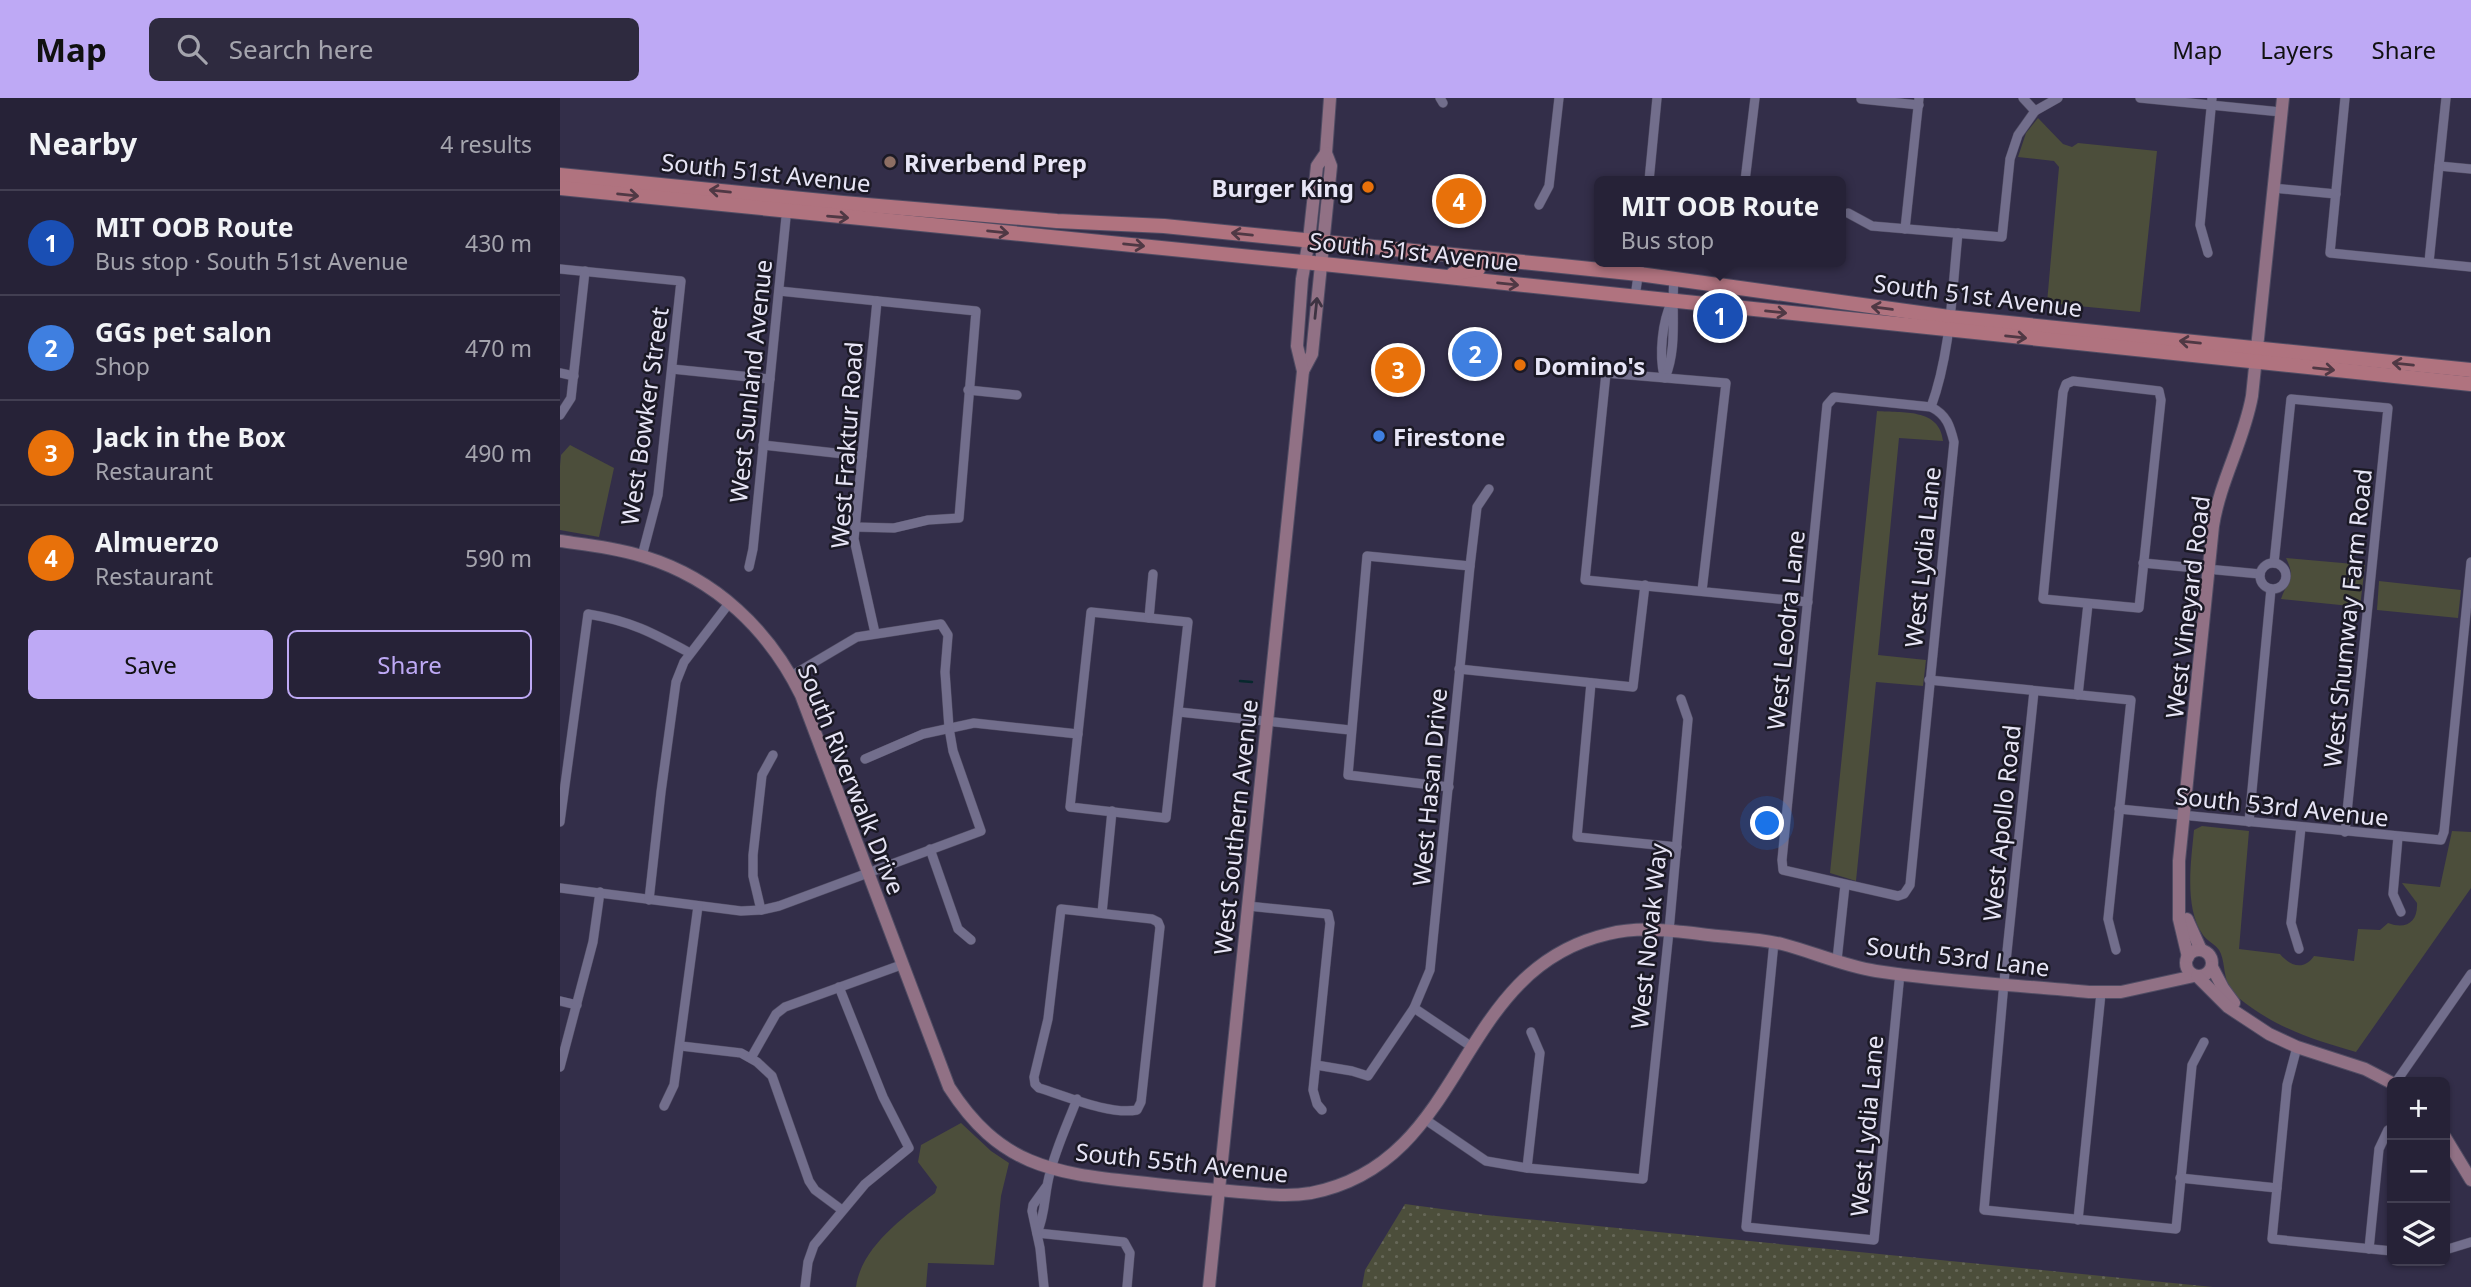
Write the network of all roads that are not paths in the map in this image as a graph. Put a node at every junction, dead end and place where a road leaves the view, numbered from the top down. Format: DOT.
graph roads {
  1 [pos="1330,98"];
  2 [pos="1559,98"];
  3 [pos="1657,98"];
  4 [pos="1755,98"];
  5 [pos="2023,98"];
  6 [pos="2059,98"];
  7 [pos="2140,98"];
  8 [pos="2283,98"];
  9 [pos="2345,98"];
  10 [pos="2446,98"];
  11 [pos="1861,99"];
  12 [pos="1919,102"];
  13 [pos="2212,102"];
  14 [pos="2035,111"];
  15 [pos="2281,112"];
  16 [pos="2439,166"];
  17 [pos="2471,169"];
  18 [pos="560,175"];
  19 [pos="1649,176"];
  20 [pos="1746,176"];
  21 [pos="560,188"];
  22 [pos="2273,188"];
  23 [pos="2336,194"];
  24 [pos="787,205"];
  25 [pos="1539,205"];
  26 [pos="1848,214"];
  27 [pos="1057,221"];
  28 [pos="1905,229"];
  29 [pos="1958,233"];
  30 [pos="1055,237"];
  31 [pos="1316,241"];
  32 [pos="2208,253"];
  33 [pos="1482,258"];
  34 [pos="1305,262"];
  35 [pos="2429,262"];
  36 [pos="1321,264"];
  37 [pos="1594,265"];
  38 [pos="2471,267"];
  39 [pos="1639,268"];
  40 [pos="560,269"];
  41 [pos="585,271"];
  42 [pos="1438,277"];
  43 [pos="1674,279"];
  44 [pos="779,291"];
  45 [pos="1635,297"];
  46 [pos="877,301"];
  47 [pos="1672,301"];
  48 [pos="1948,324"];
  49 [pos="2257,356"];
  50 [pos="672,369"];
  51 [pos="2471,370"];
  52 [pos="1303,372"];
  53 [pos="560,373"];
  54 [pos="574,376"];
  55 [pos="1665,378"];
  56 [pos="770,379"];
  57 [pos="2471,384"];
  58 [pos="968,390"];
  59 [pos="1017,396"];
  60 [pos="1931,407"];
  61 [pos="560,415"];
  62 [pos="763,445"];
  63 [pos="862,456"];
  64 [pos="1489,489"];
  65 [pos="855,527"];
  66 [pos="560,541"];
  67 [pos="642,556"];
  68 [pos="2471,562"];
  69 [pos="2143,563"];
  70 [pos="2274,563"];
  71 [pos="1470,566"];
  72 [pos="749,567"];
  73 [pos="2209,569"];
  74 [pos="1153,574"];
  75 [pos="2260,574"];
  76 [pos="1645,585"];
  77 [pos="2271,589"];
  78 [pos="1702,591"];
  79 [pos="730,602"];
  80 [pos="1808,602"];
  81 [pos="2088,604"];
  82 [pos="1149,618"];
  83 [pos="875,633"];
  84 [pos="690,653"];
  85 [pos="1459,669"];
  86 [pos="792,676"];
  87 [pos="1929,680"];
  88 [pos="1591,683"];
  89 [pos="2034,691"];
  90 [pos="2078,695"];
  91 [pos="1681,699"];
  92 [pos="1179,712"];
  93 [pos="1267,721"];
  94 [pos="948,728"];
  95 [pos="1350,730"];
  96 [pos="1078,734"];
  97 [pos="773,755"];
  98 [pos="866,759"];
  99 [pos="1449,787"];
  100 [pos="2119,809"];
  101 [pos="1112,811"];
  102 [pos="2184,815"];
  103 [pos="560,822"];
  104 [pos="2249,822"];
  105 [pos="2301,827"];
  106 [pos="2345,832"];
  107 [pos="2398,837"];
  108 [pos="1677,848"];
  109 [pos="930,849"];
  110 [pos="867,873"];
  111 [pos="1845,885"];
  112 [pos="560,888"];
  113 [pos="600,892"];
  114 [pos="649,900"];
  115 [pos="698,906"];
  116 [pos="1248,906"];
  117 [pos="761,910"];
  118 [pos="2181,910"];
  119 [pos="2401,912"];
  120 [pos="1102,913"];
  121 [pos="1669,930"];
  122 [pos="971,940"];
  123 [pos="1773,942"];
  124 [pos="2299,949"];
  125 [pos="2116,950"];
  126 [pos="2201,950"];
  127 [pos="1837,960"];
  128 [pos="2187,960"];
  129 [pos="901,965"];
  130 [pos="2213,967"];
  131 [pos="1900,973"];
  132 [pos="2471,974"];
  133 [pos="2196,976"];
  134 [pos="2160,983"];
  135 [pos="2003,984"];
  136 [pos="839,987"];
  137 [pos="2101,993"];
  138 [pos="560,1001"];
  139 [pos="577,1006"];
  140 [pos="1414,1009"];
  141 [pos="2239,1013"];
  142 [pos="1531,1032"];
  143 [pos="2204,1042"];
  144 [pos="681,1046"];
  145 [pos="1472,1047"];
  146 [pos="2297,1047"];
  147 [pos="751,1058"];
  148 [pos="1315,1065"];
  149 [pos="560,1067"];
  150 [pos="2398,1077"];
  151 [pos="2387,1080"];
  152 [pos="1077,1099"];
  153 [pos="664,1106"];
  154 [pos="1322,1110"];
  155 [pos="1426,1120"];
  156 [pos="2387,1132"];
  157 [pos="2447,1140"];
  158 [pos="1000,1144"];
  159 [pos="1527,1168"];
  160 [pos="1051,1169"];
  161 [pos="2180,1178"];
  162 [pos="2471,1180"];
  163 [pos="1046,1187"];
  164 [pos="2277,1188"];
  165 [pos="1218,1190"];
  166 [pos="842,1210"];
  167 [pos="1032,1211"];
  168 [pos="1044,1212"];
  169 [pos="2078,1220"];
  170 [pos="1037,1233"];
  171 [pos="2471,1242"];
  172 [pos="2450,1248"];
  173 [pos="2369,1249"];
  174 [pos="2387,1251"];
  175 [pos="805,1287"];
  176 [pos="1044,1287"];
  177 [pos="1127,1287"];
  178 [pos="1209,1287"];
  1 -- 31 [label="street, West Southern Avenue"];
  2 -- 25 [label="street"];
  3 -- 19 [label="street"];
  4 -- 20 [label="street"];
  5 -- 14 [label="street"];
  6 -- 14 [label="street"];
  7 -- 13 [label="street"];
  8 -- 15 [label="street, West Vineyard Road"];
  9 -- 23 [label="street"];
  10 -- 16 [label="street"];
  11 -- 12 [label="street"];
  12 -- 28 [label="street"];
  13 -- 15 [label="street"];
  13 -- 32 [label="street"];
  14 -- 29 [label="street"];
  15 -- 22 [label="street, West Vineyard Road"];
  16 -- 17 [label="street"];
  16 -- 35 [label="street"];
  24 -- 18 [label="main road, South 51st Avenue, one-way"];
  21 -- 24 [label="main road, South 51st Avenue, one-way"];
  22 -- 23 [label="street"];
  22 -- 49 [label="street, West Vineyard Road"];
  23 -- 35 [label="street"];
  24 -- 27 [label="main road, South 51st Avenue"];
  24 -- 30 [label="main road, South 51st Avenue, one-way"];
  24 -- 44 [label="street, West Sunland Avenue"];
  26 -- 28 [label="street"];
  27 -- 30 [label="main road"];
  31 -- 27 [label="main road, South 51st Avenue, one-way"];
  28 -- 29 [label="street"];
  29 -- 48 [label="street"];
  30 -- 34 [label="main road, South 51st Avenue, one-way"];
  31 -- 33 [label="main road, South 51st Avenue"];
  31 -- 34 [label="street, West Southern Avenue"];
  31 -- 36 [label="street, West Southern Avenue"];
  33 -- 37 [label="main road, South 51st Avenue"];
  33 -- 42 [label="main road"];
  34 -- 36 [label="main road, South 51st Avenue"];
  34 -- 52 [label="street, West Southern Avenue"];
  35 -- 38 [label="street"];
  36 -- 42 [label="main road, South 51st Avenue"];
  52 -- 36 [label="street, West Southern Avenue, one-way"];
  39 -- 43 [label="main road, South 51st Avenue"];
  39 -- 45 [label="street"];
  40 -- 41 [label="street"];
  41 -- 50 [label="street, West Bowker Street"];
  41 -- 54 [label="street"];
  42 -- 45 [label="main road, South 51st Avenue, one-way"];
  43 -- 47 [label="street"];
  48 -- 43 [label="main road, South 51st Avenue, one-way"];
  44 -- 46 [label="street"];
  44 -- 56 [label="street, West Sunland Avenue"];
  45 -- 47 [label="main road, South 51st Avenue"];
  46 -- 58 [label="street"];
  46 -- 63 [label="street, West Fraktur Road"];
  47 -- 48 [label="main road, South 51st Avenue, one-way"];
  47 -- 55 [label="street"];
  48 -- 49 [label="main road, South 51st Avenue"];
  48 -- 60 [label="street"];
  51 -- 49 [label="main road, South 51st Avenue, one-way"];
  49 -- 57 [label="main road, South 51st Avenue, one-way"];
  49 -- 73 [label="street, West Vineyard Road"];
  50 -- 56 [label="street"];
  50 -- 67 [label="street, West Bowker Street"];
  52 -- 93 [label="street, West Southern Avenue"];
  53 -- 54 [label="street"];
  54 -- 61 [label="street"];
  55 -- 76 [label="street"];
  55 -- 78 [label="street"];
  56 -- 62 [label="street, West Sunland Avenue"];
  58 -- 59 [label="street"];
  58 -- 65 [label="street"];
  60 -- 80 [label="street, West Leodra Lane"];
  60 -- 87 [label="street, West Lydia Lane"];
  62 -- 63 [label="street"];
  62 -- 72 [label="street, West Sunland Avenue"];
  63 -- 65 [label="street, West Fraktur Road"];
  64 -- 71 [label="street, West Hasan Drive"];
  65 -- 83 [label="street, West Fraktur Road"];
  66 -- 67 [label="street, South Riverwalk Drive"];
  67 -- 79 [label="street, South Riverwalk Drive"];
  68 -- 107 [label="street, South 53rd Avenue"];
  69 -- 73 [label="street"];
  69 -- 81 [label="street"];
  69 -- 81 [label="street"];
  70 -- 75 [label="street"];
  70 -- 77 [label="street"];
  70 -- 106 [label="street, West Shumway Farm Road"];
  71 -- 85 [label="street, West Hasan Drive"];
  71 -- 95 [label="street"];
  73 -- 75 [label="street"];
  73 -- 102 [label="street, West Vineyard Road"];
  74 -- 82 [label="street"];
  75 -- 77 [label="street"];
  76 -- 78 [label="street"];
  76 -- 88 [label="street"];
  77 -- 104 [label="street"];
  78 -- 80 [label="street"];
  79 -- 84 [label="street"];
  79 -- 86 [label="street, South Riverwalk Drive"];
  80 -- 111 [label="street, West Leodra Lane"];
  81 -- 90 [label="street"];
  82 -- 92 [label="street"];
  82 -- 96 [label="street"];
  83 -- 86 [label="street"];
  83 -- 94 [label="street"];
  84 -- 103 [label="street"];
  84 -- 114 [label="street"];
  85 -- 88 [label="street"];
  85 -- 99 [label="street, West Hasan Drive"];
  86 -- 110 [label="street, South Riverwalk Drive"];
  87 -- 89 [label="street"];
  87 -- 111 [label="street, West Lydia Lane"];
  88 -- 108 [label="street"];
  89 -- 90 [label="street"];
  89 -- 135 [label="street, West Apollo Road"];
  90 -- 100 [label="street"];
  91 -- 108 [label="street, West Novak Way"];
  92 -- 93 [label="street"];
  92 -- 101 [label="street"];
  93 -- 95 [label="street"];
  93 -- 116 [label="street, West Southern Avenue"];
  94 -- 96 [label="street"];
  94 -- 98 [label="street"];
  94 -- 109 [label="street"];
  95 -- 99 [label="street"];
  96 -- 101 [label="street"];
  97 -- 117 [label="street"];
  99 -- 140 [label="street, West Hasan Drive"];
  100 -- 102 [label="street, South 53rd Avenue"];
  100 -- 125 [label="street"];
  101 -- 120 [label="street"];
  102 -- 104 [label="street, South 53rd Avenue"];
  102 -- 118 [label="street, West Vineyard Road"];
  104 -- 105 [label="street, South 53rd Avenue"];
  105 -- 106 [label="street, South 53rd Avenue"];
  105 -- 124 [label="street"];
  106 -- 107 [label="street, South 53rd Avenue"];
  107 -- 119 [label="street"];
  108 -- 121 [label="street, West Novak Way"];
  109 -- 110 [label="street"];
  109 -- 122 [label="street"];
  110 -- 117 [label="street"];
  110 -- 129 [label="street, South Riverwalk Drive"];
  111 -- 127 [label="street"];
  112 -- 113 [label="street"];
  113 -- 114 [label="street"];
  113 -- 139 [label="street"];
  114 -- 115 [label="street"];
  115 -- 117 [label="street"];
  115 -- 144 [label="street"];
  116 -- 148 [label="street"];
  116 -- 165 [label="street, West Southern Avenue"];
  118 -- 126 [label="street"];
  118 -- 128 [label="street, West Vineyard Road"];
  120 -- 152 [label="street"];
  120 -- 152 [label="street"];
  121 -- 123 [label="street, South 53rd Lane"];
  121 -- 145 [label="street, South 53rd Lane"];
  121 -- 159 [label="street, West Novak Way"];
  123 -- 127 [label="street, South 53rd Lane"];
  123 -- 131 [label="street, West Lydia Lane"];
  126 -- 128 [label="street, South 53rd Lane"];
  126 -- 130 [label="street"];
  127 -- 131 [label="street, South 53rd Lane"];
  128 -- 133 [label="street"];
  128 -- 134 [label="street, South 53rd Lane"];
  129 -- 136 [label="street"];
  129 -- 158 [label="street, South Riverwalk Drive"];
  130 -- 133 [label="street, South 53rd Lane"];
  130 -- 141 [label="street"];
  131 -- 135 [label="street, South 53rd Lane"];
  132 -- 150 [label="street"];
  133 -- 134 [label="street, South 53rd Lane"];
  133 -- 141 [label="street"];
  134 -- 137 [label="street, South 53rd Lane"];
  135 -- 137 [label="street, South 53rd Lane"];
  135 -- 169 [label="street, West Apollo Road"];
  136 -- 147 [label="street"];
  136 -- 166 [label="street"];
  137 -- 169 [label="street"];
  138 -- 139 [label="street"];
  139 -- 149 [label="street"];
  140 -- 145 [label="street"];
  140 -- 148 [label="street, West Hasan Drive"];
  141 -- 146 [label="street"];
  142 -- 159 [label="street"];
  143 -- 161 [label="street"];
  144 -- 147 [label="street"];
  144 -- 153 [label="street"];
  145 -- 155 [label="street, South 55th Avenue"];
  146 -- 151 [label="street"];
  146 -- 164 [label="street"];
  147 -- 166 [label="street"];
  148 -- 154 [label="street"];
  152 -- 160 [label="street"];
  155 -- 159 [label="street"];
  155 -- 165 [label="street, South 55th Avenue"];
  156 -- 173 [label="street"];
  157 -- 162 [label="street"];
  158 -- 160 [label="street, South 55th Avenue"];
  160 -- 163 [label="street"];
  160 -- 165 [label="street, South 55th Avenue"];
  161 -- 164 [label="street"];
  161 -- 169 [label="street"];
  163 -- 167 [label="street"];
  163 -- 168 [label="street"];
  164 -- 173 [label="street"];
  165 -- 178 [label="street, West Southern Avenue"];
  166 -- 175 [label="street"];
  167 -- 168 [label="street"];
  167 -- 170 [label="street"];
  168 -- 170 [label="street"];
  170 -- 176 [label="street"];
  170 -- 177 [label="street"];
  171 -- 172 [label="street"];
  173 -- 174 [label="street"];
}
